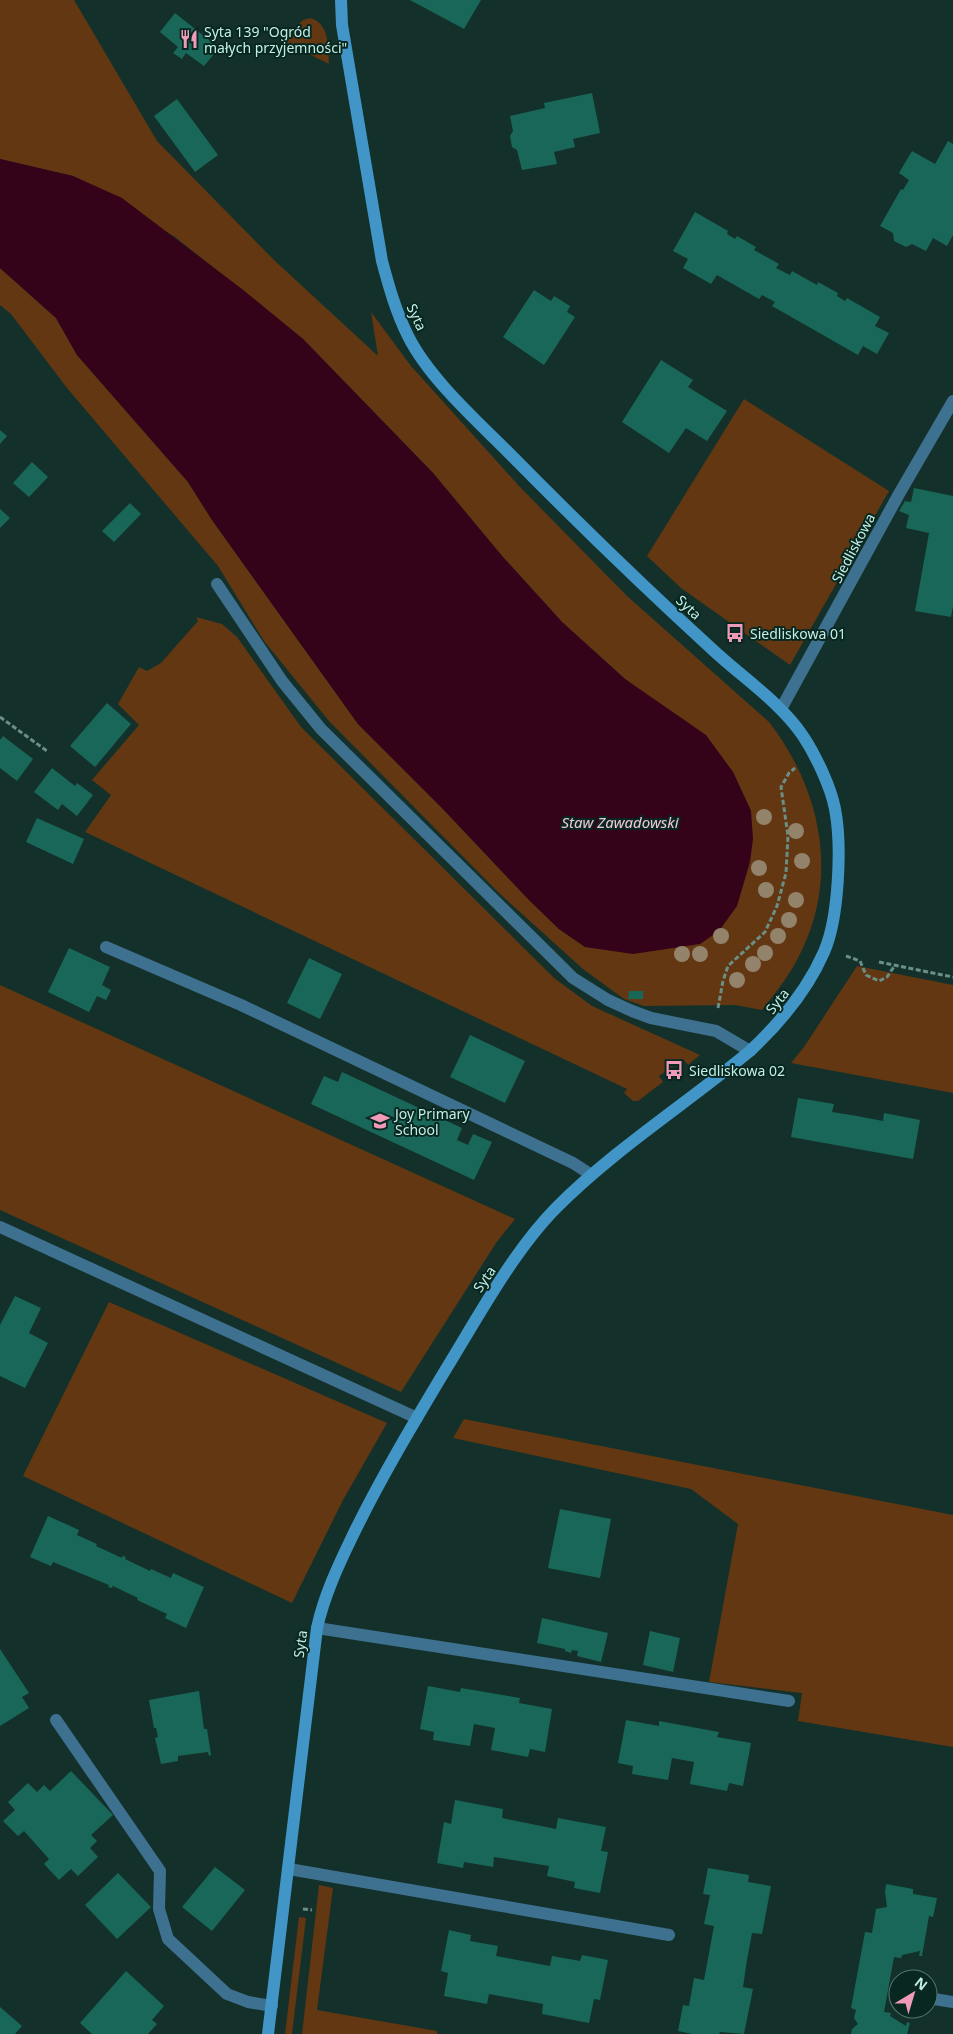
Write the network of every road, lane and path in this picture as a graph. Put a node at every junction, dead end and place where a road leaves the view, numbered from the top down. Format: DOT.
graph roads {
  1 [pos="341,0"];
  2 [pos="953,401"];
  3 [pos="217,584"];
  4 [pos="781,709"];
  5 [pos="0,716"];
  6 [pos="47,751"];
  7 [pos="792,769"];
  8 [pos="106,947"];
  9 [pos="845,956"];
  10 [pos="879,962"];
  11 [pos="894,966"];
  12 [pos="953,977"];
  13 [pos="718,1005"];
  14 [pos="750,1051"];
  15 [pos="590,1174"];
  16 [pos="0,1227"];
  17 [pos="417,1418"];
  18 [pos="317,1628"];
  19 [pos="789,1701"];
  20 [pos="56,1720"];
  21 [pos="288,1870"];
  22 [pos="669,1935"];
  23 [pos="938,2000"];
  24 [pos="953,2002"];
  25 [pos="272,2006"];
  26 [pos="268,2034"];
  1 -- 4 [label="street, Syta"];
  2 -- 4 [label="street, Siedliskowa"];
  3 -- 14 [label="street"];
  4 -- 14 [label="street, Syta"];
  5 -- 6 [label="path"];
  7 -- 13 [label="path"];
  8 -- 15 [label="street"];
  9 -- 11 [label="path"];
  10 -- 11 [label="path"];
  11 -- 12 [label="path"];
  14 -- 15 [label="street, Syta"];
  15 -- 17 [label="street, Syta"];
  16 -- 17 [label="street"];
  17 -- 18 [label="street, Syta"];
  18 -- 19 [label="street"];
  18 -- 21 [label="street, Syta"];
  20 -- 25 [label="street"];
  21 -- 22 [label="street"];
  21 -- 25 [label="street, Syta"];
  23 -- 24 [label="street"];
  25 -- 26 [label="street, Syta"];
}
